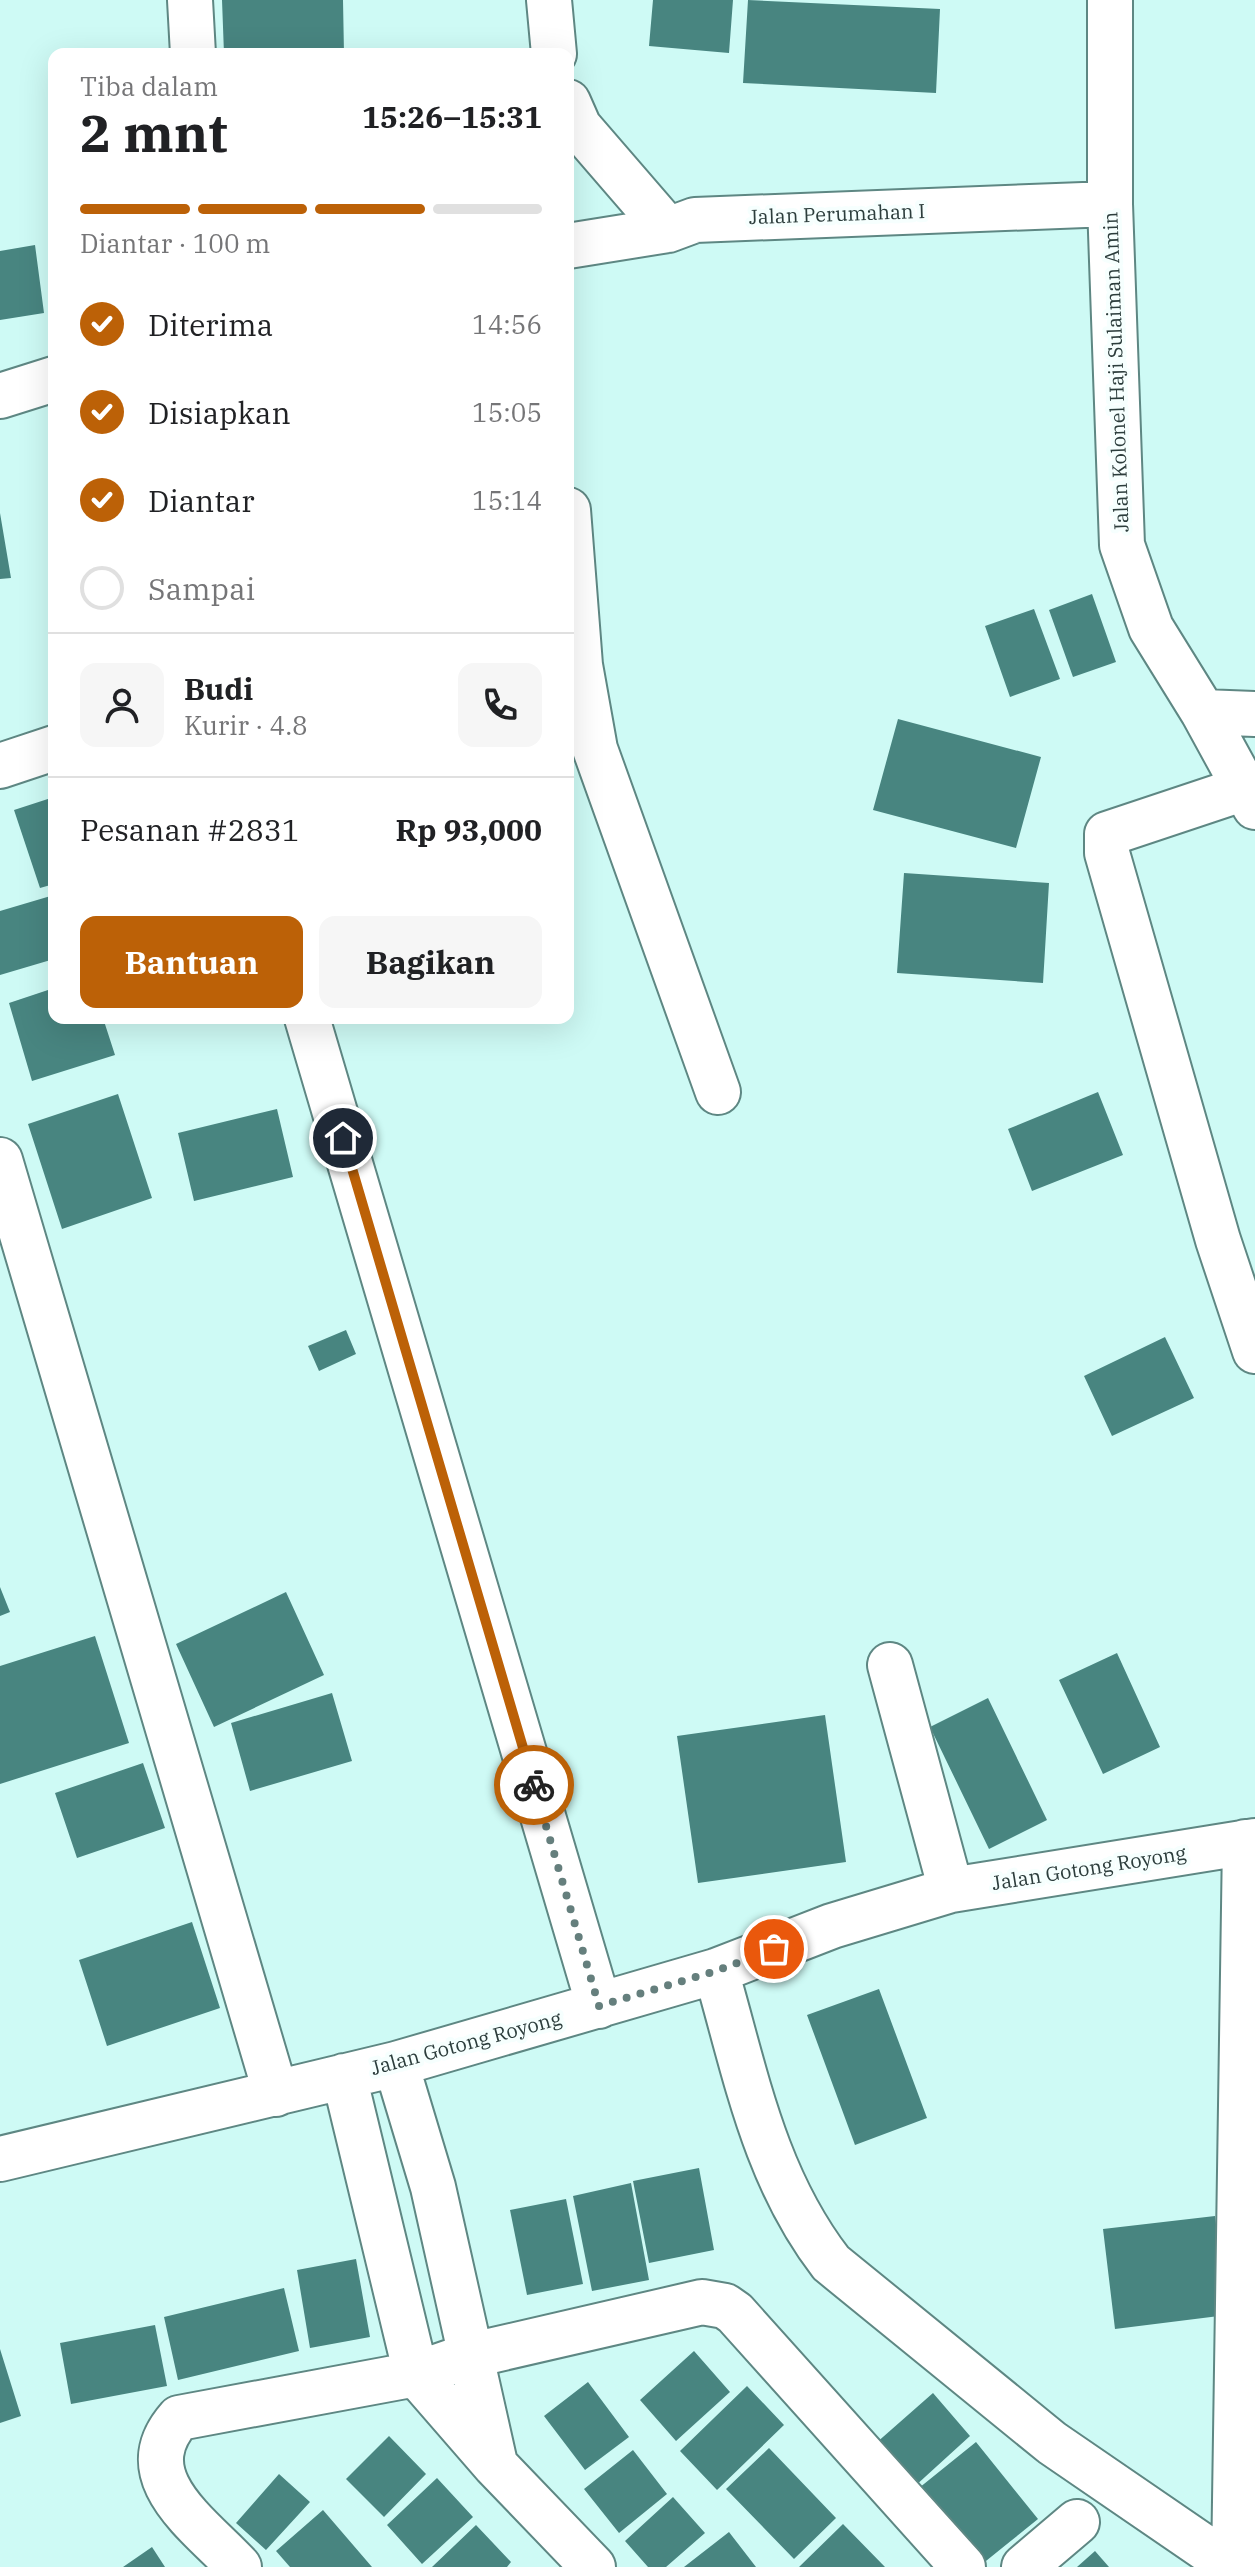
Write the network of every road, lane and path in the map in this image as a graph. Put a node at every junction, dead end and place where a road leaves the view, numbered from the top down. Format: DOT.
graph roads {
  1 [pos="190,0"];
  2 [pos="549,0"];
  3 [pos="1110,0"];
  4 [pos="193,48"];
  5 [pos="553,48"];
  6 [pos="574,116"];
  7 [pos="1110,204"];
  8 [pos="668,230"];
  9 [pos="574,245"];
  10 [pos="48,381"];
  11 [pos="0,396"];
  12 [pos="574,588"];
  13 [pos="1203,712"];
  14 [pos="1255,714"];
  15 [pos="48,750"];
  16 [pos="0,766"];
  17 [pos="1250,797"];
  18 [pos="309,1024"];
  19 [pos="718,1092"];
  20 [pos="0,1160"];
  21 [pos="1255,1351"];
  22 [pos="890,1665"];
  23 [pos="1250,1842"];
  24 [pos="951,1890"];
  25 [pos="716,1971"];
  26 [pos="599,2006"];
  27 [pos="396,2064"];
  28 [pos="344,2076"];
  29 [pos="276,2094"];
  30 [pos="0,2159"];
  31 [pos="468,2356"];
  32 [pos="416,2374"];
  33 [pos="495,2465"];
  34 [pos="1077,2522"];
  35 [pos="239,2567"];
  36 [pos="593,2567"];
  37 [pos="963,2567"];
  38 [pos="1024,2567"];
  39 [pos="1234,2567"];
  1 -- 4 [label="street"];
  2 -- 5 [label="street"];
  3 -- 7 [label="street, Jalan Kolonel Haji Sulaiman Amin"];
  6 -- 8 [label="street"];
  7 -- 8 [label="street, Jalan Perumahan I"];
  7 -- 13 [label="street, Jalan Kolonel Haji Sulaiman Amin"];
  8 -- 9 [label="street, Jalan Perumahan I"];
  10 -- 11 [label="street"];
  12 -- 19 [label="street"];
  13 -- 14 [label="street"];
  13 -- 17 [label="street, Jalan Kolonel Haji Sulaiman Amin"];
  15 -- 16 [label="street"];
  17 -- 21 [label="street"];
  18 -- 26 [label="street"];
  20 -- 29 [label="street"];
  22 -- 24 [label="street"];
  23 -- 24 [label="street, Jalan Gotong Royong"];
  23 -- 39 [label="street"];
  24 -- 25 [label="street, Jalan Gotong Royong"];
  25 -- 26 [label="street, Jalan Gotong Royong"];
  25 -- 39 [label="street"];
  26 -- 27 [label="street, Jalan Gotong Royong"];
  27 -- 28 [label="street, Jalan Gotong Royong"];
  27 -- 31 [label="street"];
  28 -- 29 [label="street, Jalan Gotong Royong"];
  28 -- 32 [label="street"];
  29 -- 30 [label="street, Jalan Gotong Royong"];
  31 -- 32 [label="street"];
  31 -- 33 [label="street"];
  31 -- 37 [label="street"];
  32 -- 33 [label="street"];
  32 -- 35 [label="street"];
  33 -- 36 [label="street"];
  34 -- 38 [label="street"];
}
